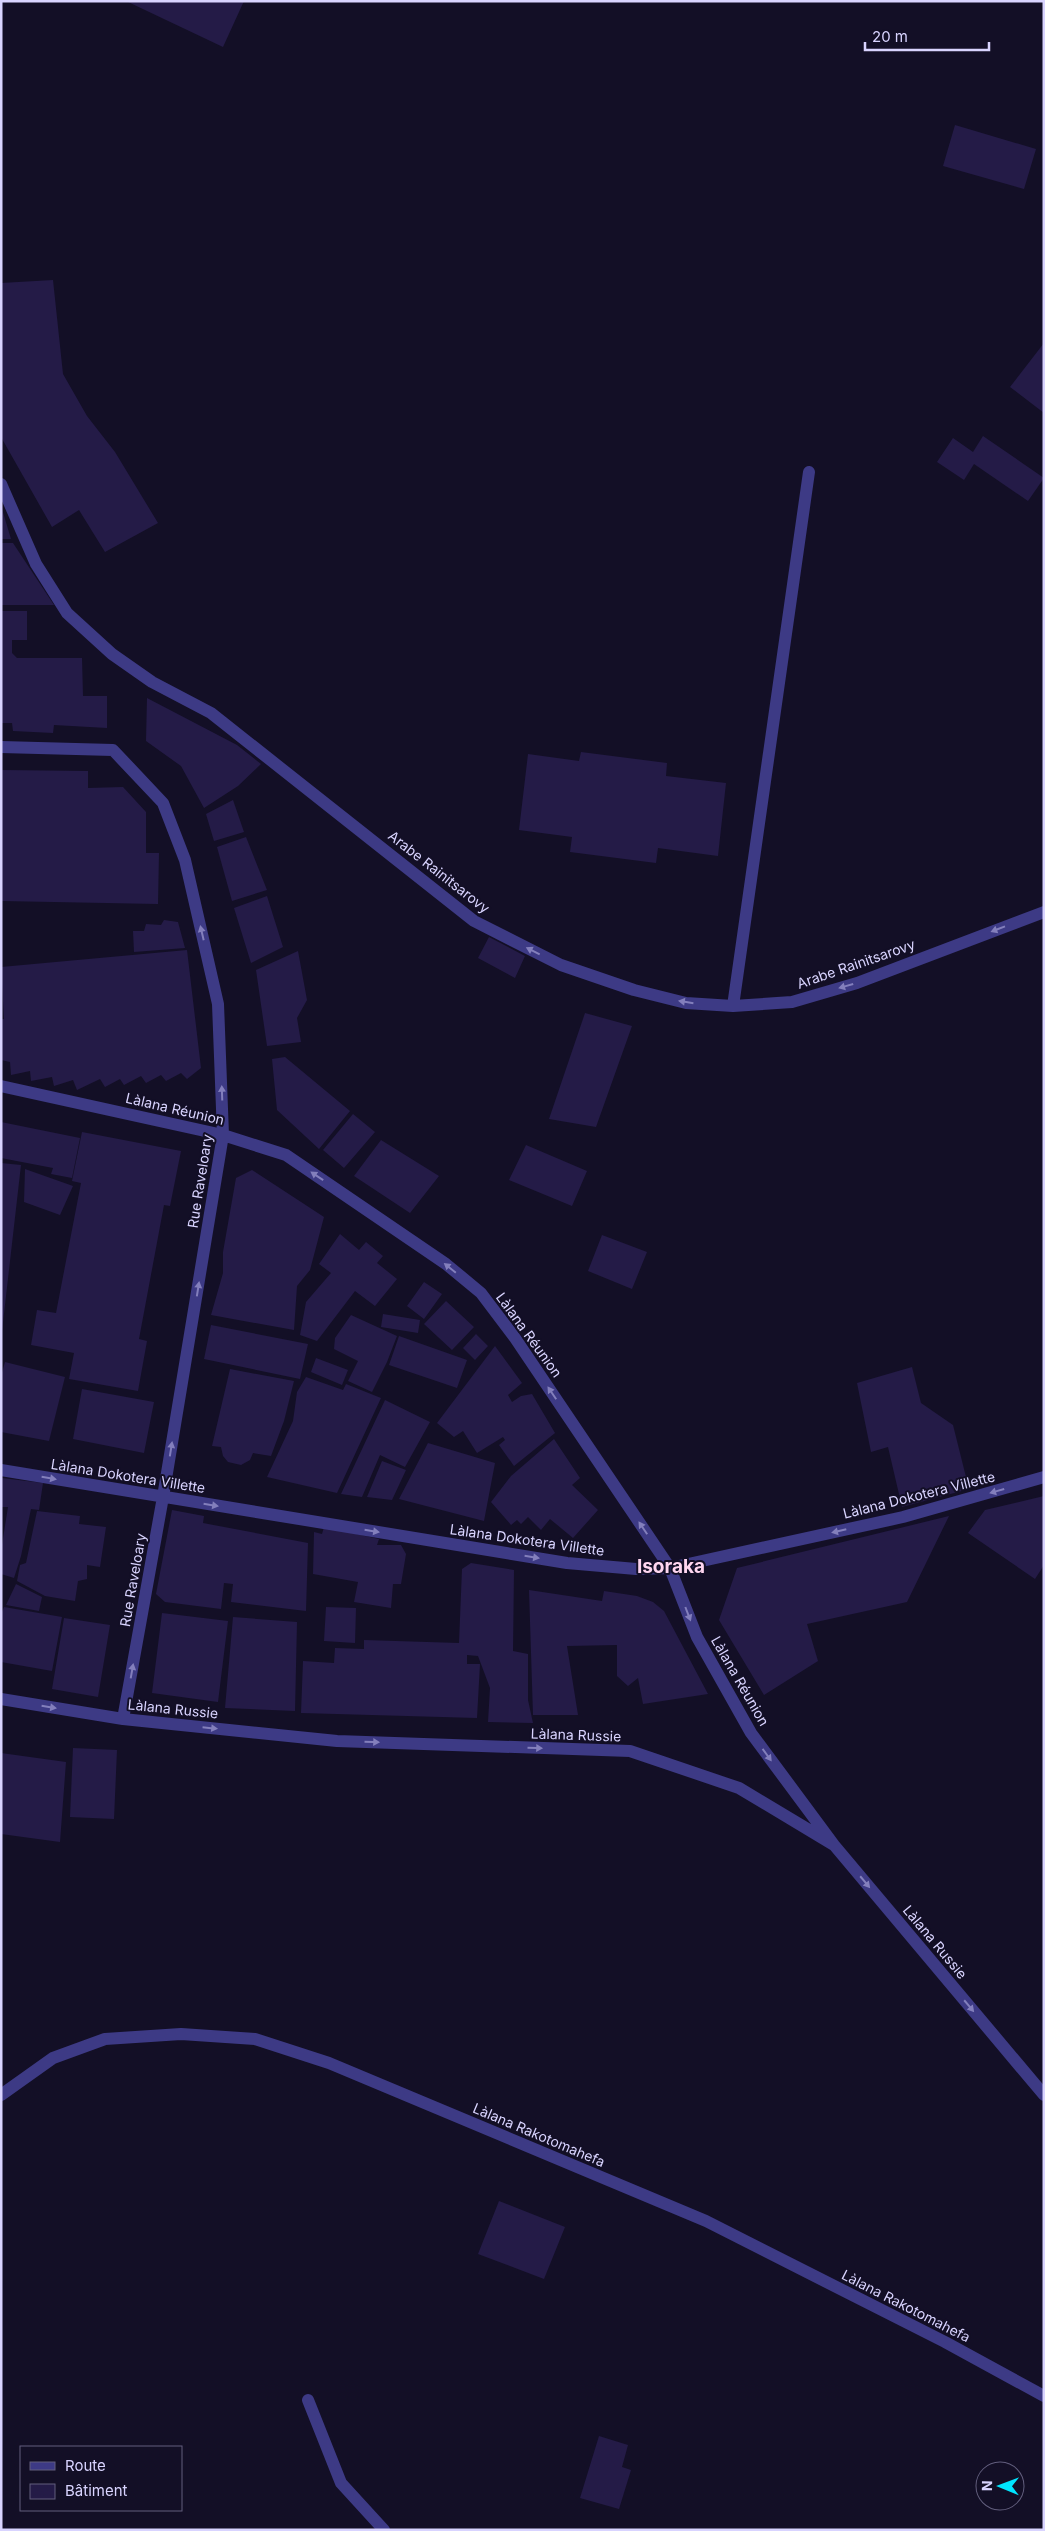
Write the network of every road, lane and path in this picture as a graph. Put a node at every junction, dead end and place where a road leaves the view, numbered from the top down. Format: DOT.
graph roads {
  1 [pos="809,472"];
  2 [pos="1,484"];
  3 [pos="1,747"];
  4 [pos="1044,912"];
  5 [pos="733,1006"];
  6 [pos="1,1086"];
  7 [pos="223,1135"];
  8 [pos="1,1470"];
  9 [pos="1044,1477"];
  10 [pos="163,1497"];
  11 [pos="670,1568"];
  12 [pos="1,1699"];
  13 [pos="123,1719"];
  14 [pos="834,1845"];
  15 [pos="1,2095"];
  16 [pos="1044,2095"];
  17 [pos="1044,2396"];
  18 [pos="308,2400"];
  19 [pos="384,2530"];
  1 -- 5 [label="street"];
  5 -- 2 [label="street, Arabe Rainitsarovy, one-way"];
  7 -- 3 [label="street, Rue Raveloary, one-way"];
  4 -- 5 [label="street, Arabe Rainitsarovy, one-way"];
  6 -- 7 [label="street, Làlana Réunion"];
  10 -- 7 [label="street, Rue Raveloary, one-way"];
  11 -- 7 [label="street, Làlana Réunion, one-way"];
  8 -- 10 [label="street, Làlana Dokotera Villette, one-way"];
  9 -- 11 [label="street, Làlana Dokotera Villette, one-way"];
  10 -- 11 [label="street, Làlana Dokotera Villette, one-way"];
  13 -- 10 [label="street, Rue Raveloary, one-way"];
  11 -- 14 [label="street, Làlana Réunion, one-way"];
  12 -- 13 [label="street, Làlana Russie, one-way"];
  13 -- 14 [label="street, Làlana Russie, one-way"];
  14 -- 16 [label="street, Làlana Russie, one-way"];
  15 -- 17 [label="street, Làlana Rakotomahefa"];
  18 -- 19 [label="street"];
}
